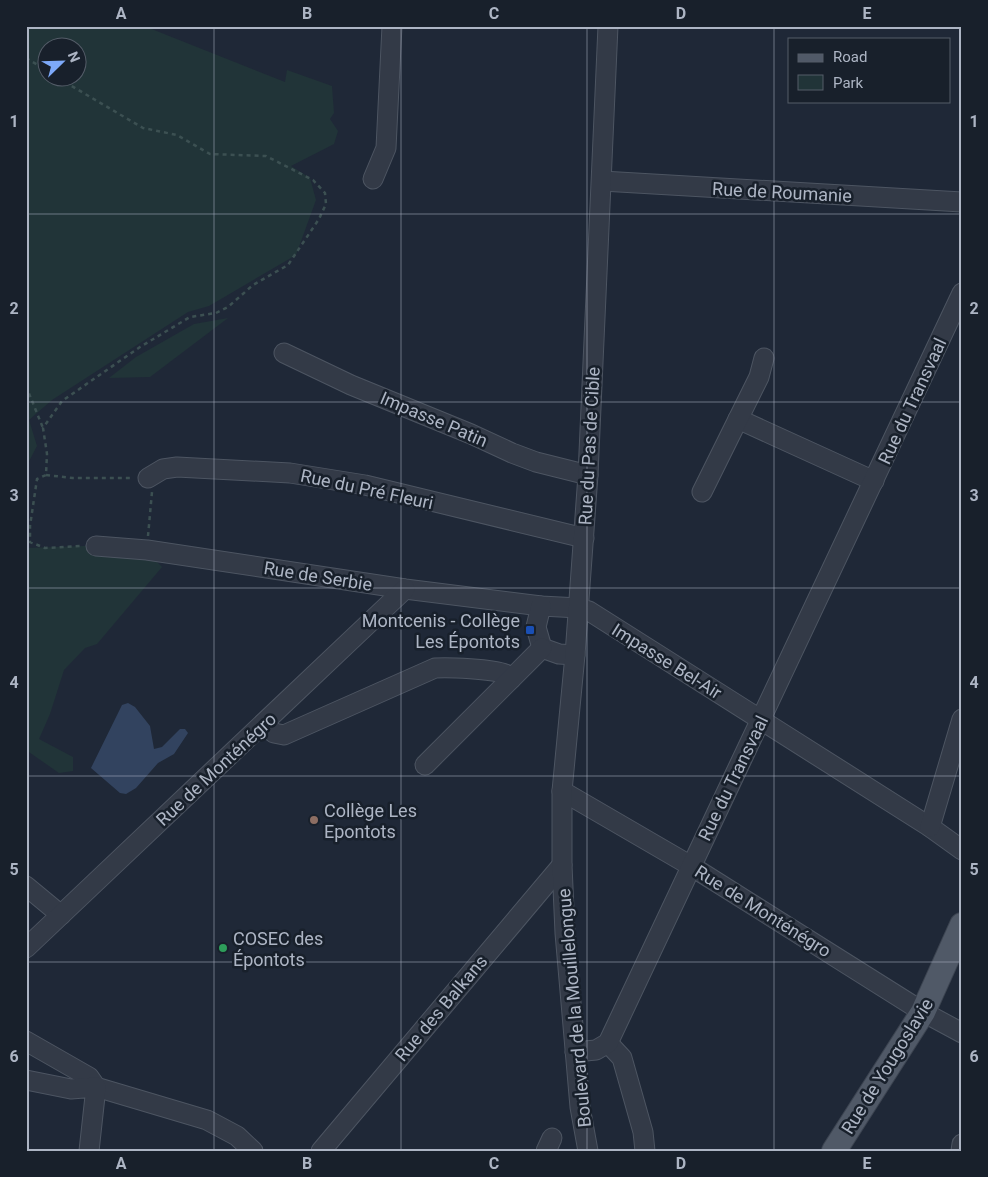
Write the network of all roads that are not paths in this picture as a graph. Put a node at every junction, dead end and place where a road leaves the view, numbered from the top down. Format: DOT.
graph roads {
  1 [pos="392,26"];
  2 [pos="608,26"];
  3 [pos="373,178"];
  4 [pos="602,182"];
  5 [pos="962,202"];
  6 [pos="962,294"];
  7 [pos="284,353"];
  8 [pos="764,358"];
  9 [pos="738,419"];
  10 [pos="588,475"];
  11 [pos="148,478"];
  12 [pos="874,481"];
  13 [pos="702,492"];
  14 [pos="584,538"];
  15 [pos="96,546"];
  16 [pos="405,589"];
  17 [pos="541,606"];
  18 [pos="579,608"];
  19 [pos="542,648"];
  20 [pos="575,655"];
  21 [pos="511,678"];
  22 [pos="962,719"];
  23 [pos="760,720"];
  24 [pos="264,723"];
  25 [pos="425,765"];
  26 [pos="562,791"];
  27 [pos="930,827"];
  28 [pos="962,850"];
  29 [pos="562,865"];
  30 [pos="691,866"];
  31 [pos="26,886"];
  32 [pos="61,915"];
  33 [pos="962,925"];
  34 [pos="26,948"];
  35 [pos="923,1012"];
  36 [pos="962,1033"];
  37 [pos="26,1041"];
  38 [pos="608,1043"];
  39 [pos="575,1052"];
  40 [pos="26,1080"];
  41 [pos="96,1087"];
  42 [pos="962,1144"];
  43 [pos="88,1151"];
  44 [pos="253,1151"];
  45 [pos="321,1151"];
  46 [pos="588,1151"];
  47 [pos="645,1151"];
  48 [pos="834,1151"];
  49 [pos="961,1151"];
  1 -- 3 [label="street"];
  2 -- 4 [label="street, Rue du Pas de Cible"];
  4 -- 5 [label="street, Rue de Roumanie"];
  4 -- 10 [label="street, Rue du Pas de Cible"];
  6 -- 12 [label="street, Rue du Transvaal"];
  7 -- 10 [label="street, Impasse Patin"];
  8 -- 9 [label="street"];
  9 -- 12 [label="street, Rue du Transvaal"];
  9 -- 13 [label="street"];
  10 -- 14 [label="street, Rue du Pas de Cible"];
  11 -- 14 [label="street, Rue du Pré Fleuri"];
  12 -- 23 [label="street, Rue du Transvaal"];
  14 -- 18 [label="street, Rue du Pas de Cible"];
  15 -- 16 [label="street, Rue de Serbie"];
  16 -- 17 [label="street, Rue de Serbie"];
  16 -- 24 [label="street, Rue de Monténégro"];
  17 -- 18 [label="street, Impasse Bel-Air"];
  17 -- 19 [label="street"];
  18 -- 20 [label="street, Rue du Pas de Cible"];
  18 -- 23 [label="street, Impasse Bel-Air"];
  19 -- 20 [label="street"];
  19 -- 21 [label="street"];
  20 -- 26 [label="street, Rue du Pas de Cible"];
  21 -- 24 [label="street"];
  21 -- 25 [label="street"];
  22 -- 27 [label="street"];
  23 -- 27 [label="street, Impasse Bel-Air"];
  23 -- 30 [label="street, Rue du Transvaal"];
  24 -- 32 [label="street, Rue de Monténégro"];
  26 -- 29 [label="street, Rue du Pas de Cible"];
  26 -- 30 [label="street, Rue de Monténégro"];
  27 -- 28 [label="street, Impasse Bel-Air"];
  29 -- 39 [label="street, Boulevard de la Mouillelongue"];
  29 -- 45 [label="street, Rue des Balkans"];
  30 -- 35 [label="street, Rue de Monténégro"];
  30 -- 38 [label="street, Rue du Transvaal"];
  31 -- 32 [label="street"];
  32 -- 34 [label="street, Rue de Monténégro"];
  33 -- 35 [label="main road, Rue de Yougoslavie"];
  35 -- 36 [label="street, Rue de Monténégro"];
  35 -- 48 [label="main road, Rue de Yougoslavie"];
  37 -- 41 [label="street"];
  38 -- 39 [label="street"];
  38 -- 47 [label="street"];
  39 -- 46 [label="street, Boulevard de la Mouillelongue"];
  40 -- 41 [label="street"];
  41 -- 43 [label="street"];
  41 -- 44 [label="street"];
  42 -- 49 [label="street"];
}
